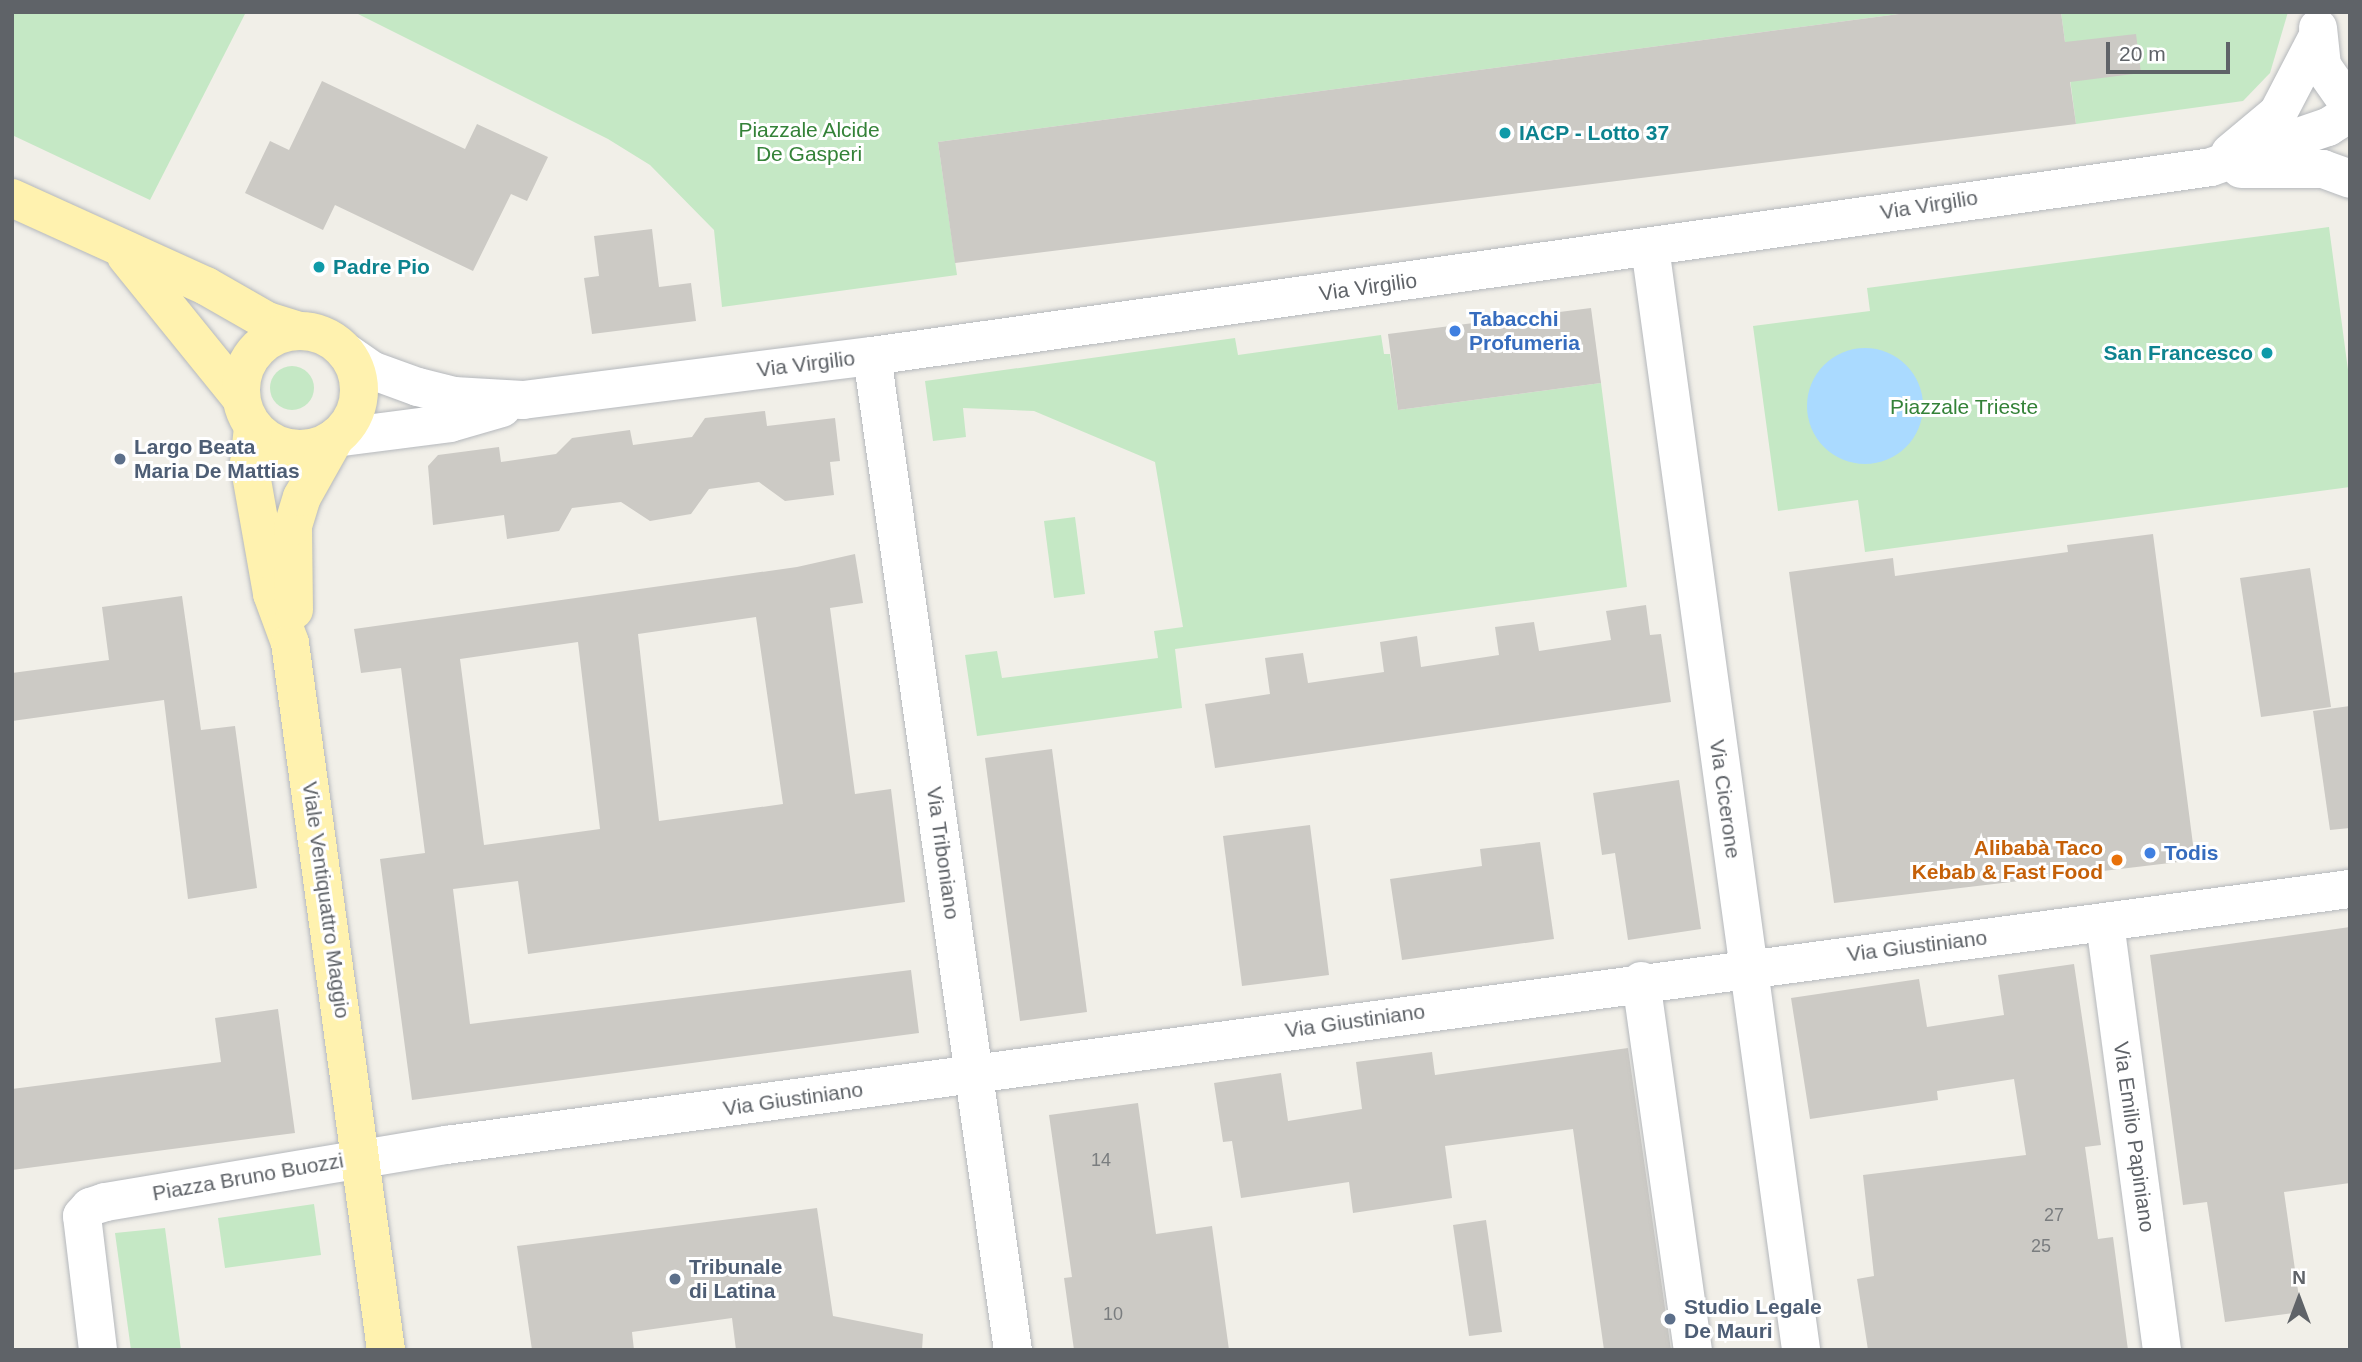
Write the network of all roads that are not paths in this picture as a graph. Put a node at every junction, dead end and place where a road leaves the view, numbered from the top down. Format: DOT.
graph roads {
  1 [pos="2318,25"];
  2 [pos="2350,106"];
  3 [pos="2350,113"];
  4 [pos="2211,167"];
  5 [pos="2350,179"];
  6 [pos="12,198"];
  7 [pos="1650,247"];
  8 [pos="122,251"];
  9 [pos="297,330"];
  10 [pos="347,353"];
  11 [pos="872,356"];
  12 [pos="523,401"];
  13 [pos="247,412"];
  14 [pos="335,438"];
  15 [pos="290,643"];
  16 [pos="2350,888"];
  17 [pos="2105,923"];
  18 [pos="1748,967"];
  19 [pos="1642,981"];
  20 [pos="975,1075"];
  21 [pos="361,1158"];
  22 [pos="97,1350"];
  23 [pos="386,1350"];
  24 [pos="1013,1350"];
  25 [pos="1693,1350"];
  26 [pos="1801,1350"];
  27 [pos="2162,1350"];
  1 -- 2 [label="street"];
  1 -- 4 [label="street"];
  3 -- 4 [label="street, Via Virgilio"];
  4 -- 5 [label="street, Via Virgilio"];
  4 -- 7 [label="street, Via Virgilio"];
  6 -- 8 [label="main road"];
  7 -- 11 [label="street, Via Virgilio"];
  7 -- 18 [label="street, Via Cicerone"];
  8 -- 9 [label="main road"];
  8 -- 13 [label="main road"];
  9 -- 10 [label="main road"];
  9 -- 13 [label="main road"];
  10 -- 12 [label="street"];
  10 -- 14 [label="main road"];
  11 -- 12 [label="street, Via Virgilio"];
  11 -- 20 [label="street, Via Triboniano"];
  12 -- 14 [label="street"];
  13 -- 14 [label="main road"];
  13 -- 15 [label="main road"];
  14 -- 15 [label="main road"];
  15 -- 21 [label="main road, Viale Ventiquattro Maggio"];
  16 -- 17 [label="street, Via Giustiniano"];
  17 -- 18 [label="street, Via Giustiniano"];
  17 -- 27 [label="street, Via Emilio Papiniano"];
  18 -- 19 [label="street, Via Giustiniano"];
  18 -- 26 [label="street, Via Cicerone"];
  19 -- 20 [label="street, Via Giustiniano"];
  19 -- 25 [label="street"];
  20 -- 21 [label="street, Via Giustiniano"];
  20 -- 24 [label="street, Via Triboniano"];
  21 -- 22 [label="street, Piazza Bruno Buozzi"];
  21 -- 23 [label="main road, Piazza Bruno Buozzi"];
}
